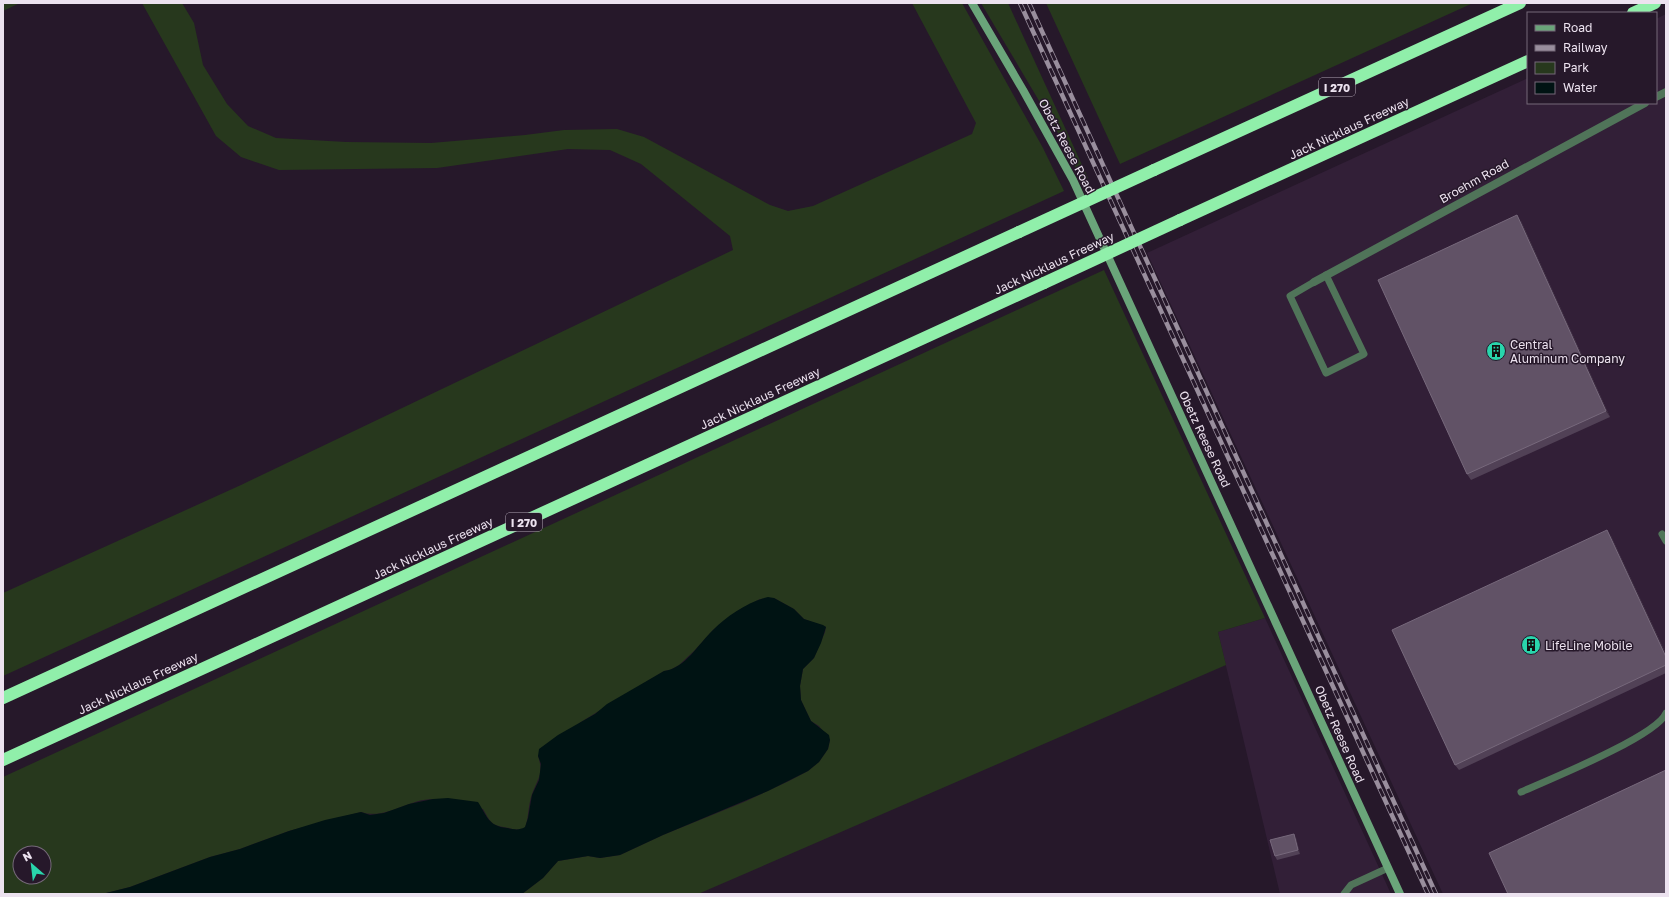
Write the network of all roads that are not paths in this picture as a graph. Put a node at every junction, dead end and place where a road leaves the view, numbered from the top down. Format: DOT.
graph roads {
  1 [pos="972,3"];
  2 [pos="1520,3"];
  3 [pos="1655,3"];
  4 [pos="1635,12"];
  5 [pos="1527,61"];
  6 [pos="1666,92"];
  7 [pos="1657,96"];
  8 [pos="1643,104"];
  9 [pos="1326,275"];
  10 [pos="1314,282"];
  11 [pos="1662,534"];
  12 [pos="1666,541"];
  13 [pos="3,698"];
  14 [pos="1666,713"];
  15 [pos="3,760"];
  16 [pos="1521,792"];
  17 [pos="1388,868"];
  18 [pos="1344,894"];
  19 [pos="1400,894"];
  1 -- 17 [label="street, Obetz Reese Road"];
  2 -- 13 [label="highway, I 270, bridge"];
  3 -- 4 [label="highway"];
  5 -- 15 [label="highway, Jack Nicklaus Freeway / I 270, bridge"];
  6 -- 7 [label="street"];
  8 -- 9 [label="street, Broehm Road"];
  9 -- 10 [label="street, Broehm Road"];
  9 -- 10 [label="lane"];
  11 -- 12 [label="lane"];
  14 -- 16 [label="lane"];
  17 -- 18 [label="lane"];
  17 -- 19 [label="street, Obetz Reese Road"];
}
